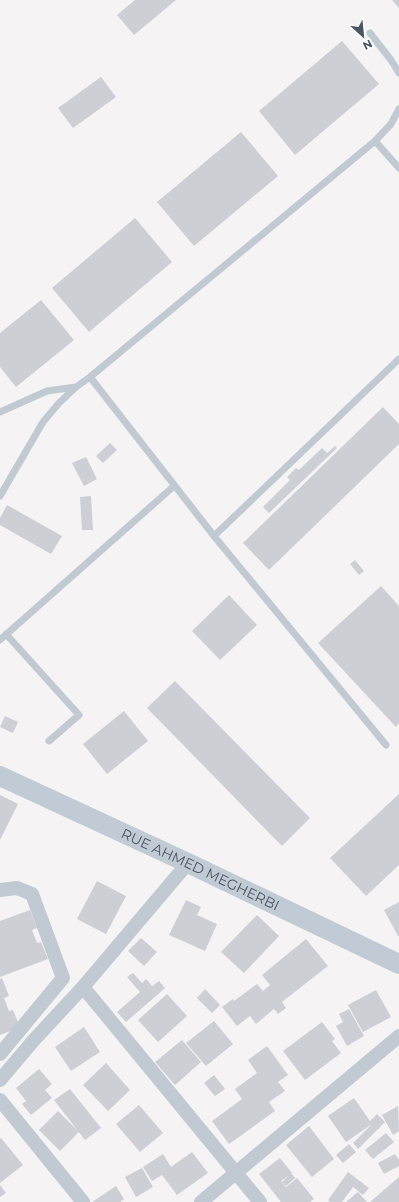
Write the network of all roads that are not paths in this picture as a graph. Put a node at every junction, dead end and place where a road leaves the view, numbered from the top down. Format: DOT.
graph roads {
  1 [pos="370,33"];
  2 [pos="399,73"];
  3 [pos="399,109"];
  4 [pos="375,141"];
  5 [pos="399,168"];
  6 [pos="399,359"];
  7 [pos="90,377"];
  8 [pos="76,387"];
  9 [pos="0,412"];
  10 [pos="174,486"];
  11 [pos="0,496"];
  12 [pos="214,536"];
  13 [pos="6,634"];
  14 [pos="0,640"];
  15 [pos="49,740"];
  16 [pos="386,745"];
  17 [pos="0,776"];
  18 [pos="188,863"];
  19 [pos="0,890"];
  20 [pos="399,964"];
  21 [pos="83,987"];
  22 [pos="399,1036"];
  23 [pos="0,1054"];
  24 [pos="0,1080"];
  25 [pos="0,1100"];
  26 [pos="237,1173"];
  27 [pos="83,1202"];
  28 [pos="201,1202"];
  29 [pos="260,1202"];
  1 -- 2 [label="lane"];
  3 -- 4 [label="lane"];
  4 -- 5 [label="lane"];
  4 -- 7 [label="lane"];
  6 -- 12 [label="lane"];
  7 -- 8 [label="lane"];
  7 -- 10 [label="lane"];
  8 -- 9 [label="lane"];
  8 -- 11 [label="lane"];
  10 -- 12 [label="lane"];
  10 -- 13 [label="lane"];
  12 -- 16 [label="lane"];
  13 -- 14 [label="lane"];
  13 -- 15 [label="lane"];
  17 -- 18 [label="main road, RUE AHMED MEGHERBI"];
  18 -- 20 [label="main road, RUE AHMED MEGHERBI"];
  18 -- 21 [label="street"];
  19 -- 23 [label="street"];
  21 -- 24 [label="street"];
  21 -- 26 [label="street"];
  22 -- 26 [label="street"];
  25 -- 27 [label="street"];
  26 -- 28 [label="street"];
  26 -- 29 [label="street"];
}
